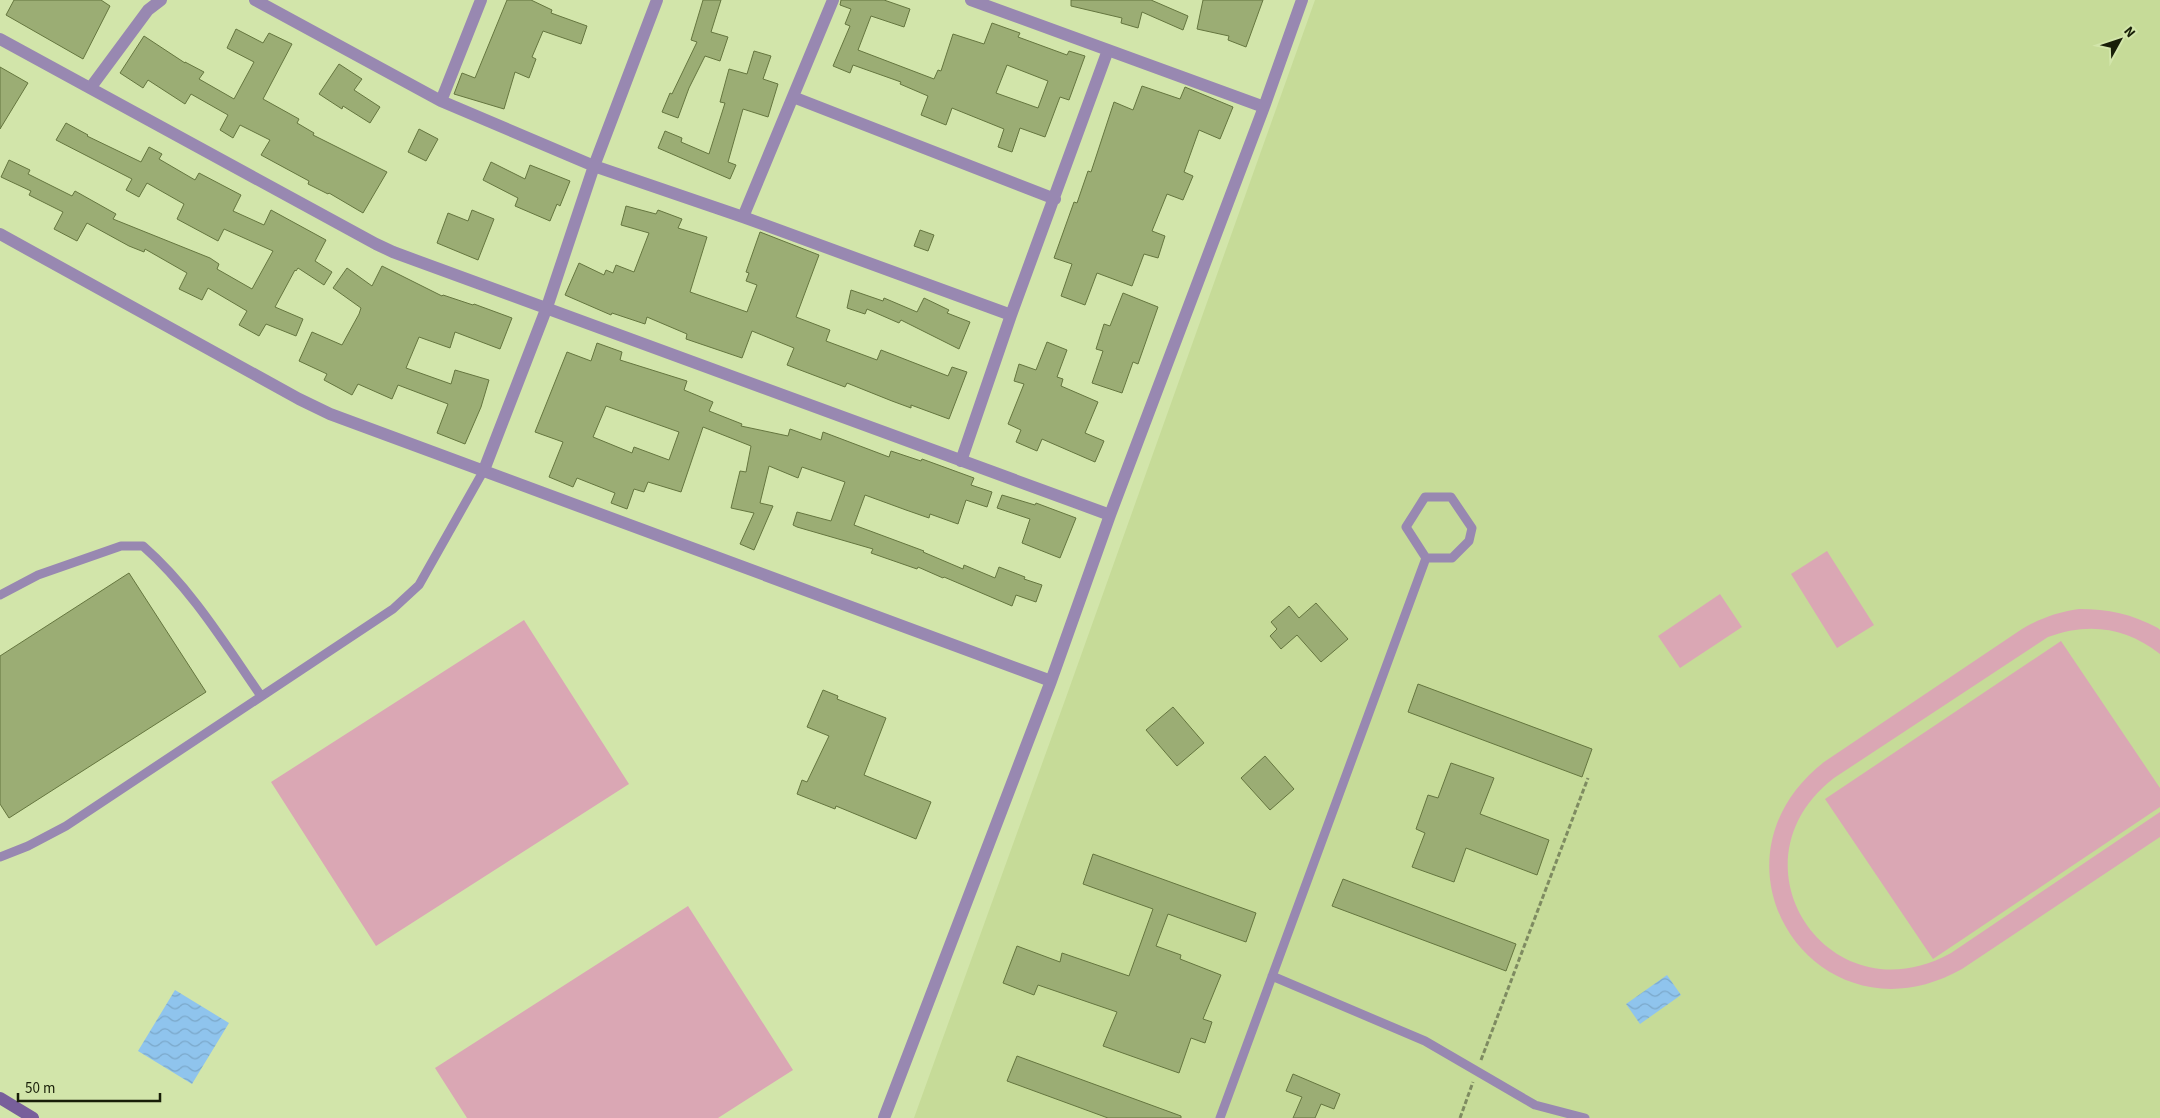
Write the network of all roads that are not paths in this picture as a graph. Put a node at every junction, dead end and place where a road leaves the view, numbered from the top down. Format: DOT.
graph roads {
  1 [pos="161,0"];
  2 [pos="255,0"];
  3 [pos="480,0"];
  4 [pos="657,0"];
  5 [pos="833,0"];
  6 [pos="971,0"];
  7 [pos="1302,0"];
  8 [pos="0,39"];
  9 [pos="1108,50"];
  10 [pos="91,87"];
  11 [pos="793,98"];
  12 [pos="441,101"];
  13 [pos="1264,108"];
  14 [pos="594,166"];
  15 [pos="1055,199"];
  16 [pos="743,217"];
  17 [pos="0,234"];
  18 [pos="547,307"];
  19 [pos="1011,315"];
  20 [pos="961,460"];
  21 [pos="484,470"];
  22 [pos="1110,515"];
  23 [pos="1426,558"];
  24 [pos="0,595"];
  25 [pos="1051,681"];
  26 [pos="261,696"];
  27 [pos="0,857"];
  28 [pos="1272,976"];
  29 [pos="0,1098"];
  30 [pos="33,1118"];
  31 [pos="884,1118"];
  32 [pos="1220,1118"];
  33 [pos="1585,1118"];
  1 -- 10 [label="street"];
  2 -- 12 [label="street"];
  3 -- 12 [label="street"];
  4 -- 14 [label="street"];
  5 -- 11 [label="street"];
  6 -- 9 [label="street"];
  7 -- 13 [label="street"];
  8 -- 10 [label="street"];
  9 -- 13 [label="street"];
  9 -- 15 [label="street"];
  10 -- 18 [label="street"];
  11 -- 15 [label="street"];
  11 -- 16 [label="street"];
  12 -- 14 [label="street"];
  13 -- 22 [label="street"];
  14 -- 16 [label="street"];
  14 -- 18 [label="street"];
  15 -- 19 [label="street"];
  16 -- 19 [label="street"];
  17 -- 21 [label="street"];
  18 -- 20 [label="street"];
  18 -- 21 [label="street"];
  19 -- 20 [label="street"];
  20 -- 22 [label="street"];
  21 -- 25 [label="street"];
  21 -- 26 [label="lane"];
  22 -- 25 [label="street"];
  23 -- 23 [label="lane"];
  23 -- 28 [label="lane"];
  24 -- 26 [label="lane"];
  25 -- 31 [label="street"];
  26 -- 27 [label="lane"];
  28 -- 32 [label="lane"];
  28 -- 33 [label="lane"];
  29 -- 30 [label="street"];
}
